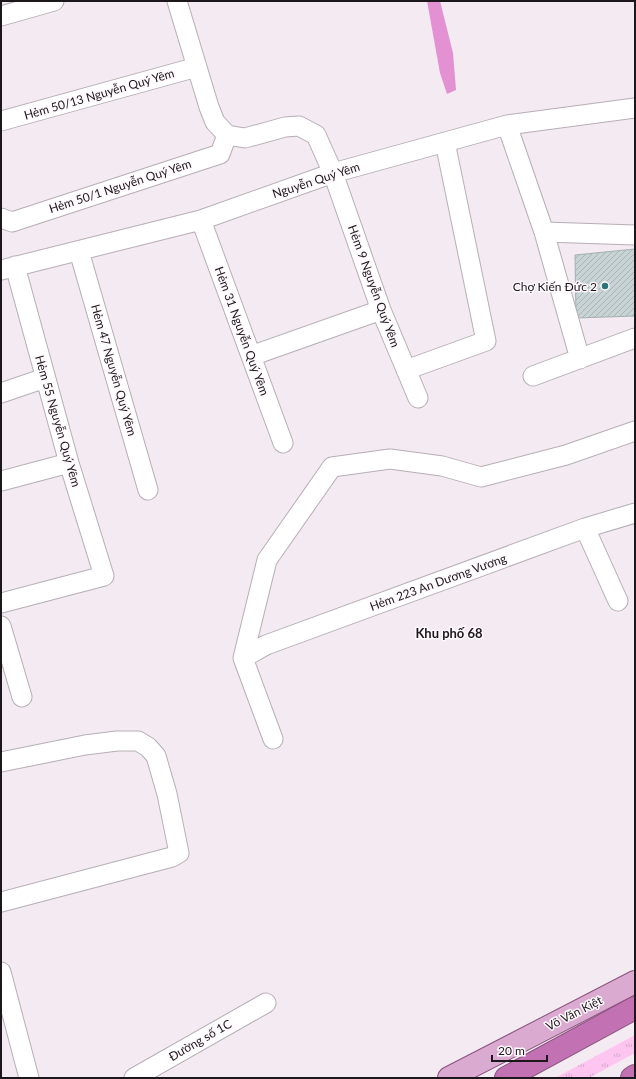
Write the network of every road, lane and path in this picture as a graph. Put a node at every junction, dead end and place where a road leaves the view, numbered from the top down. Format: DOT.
graph roads {
  1 [pos="54,1"];
  2 [pos="177,1"];
  3 [pos="1,16"];
  4 [pos="197,67"];
  5 [pos="635,108"];
  6 [pos="1,122"];
  7 [pos="507,125"];
  8 [pos="227,135"];
  9 [pos="446,142"];
  10 [pos="333,173"];
  11 [pos="1,218"];
  12 [pos="201,220"];
  13 [pos="544,232"];
  14 [pos="635,235"];
  15 [pos="79,251"];
  16 [pos="8,268"];
  17 [pos="381,310"];
  18 [pos="635,338"];
  19 [pos="251,356"];
  20 [pos="580,359"];
  21 [pos="406,370"];
  22 [pos="533,376"];
  23 [pos="46,378"];
  24 [pos="1,393"];
  25 [pos="418,398"];
  26 [pos="635,431"];
  27 [pos="283,443"];
  28 [pos="68,463"];
  29 [pos="1,481"];
  30 [pos="148,490"];
  31 [pos="635,513"];
  32 [pos="585,528"];
  33 [pos="618,601"];
  34 [pos="1,604"];
  35 [pos="1,626"];
  36 [pos="243,658"];
  37 [pos="22,697"];
  38 [pos="273,738"];
  39 [pos="1,762"];
  40 [pos="1,902"];
  41 [pos="1,972"];
  42 [pos="635,982"];
  43 [pos="266,1003"];
  44 [pos="635,1008"];
  45 [pos="635,1076"];
  46 [pos="29,1078"];
  47 [pos="134,1078"];
  48 [pos="449,1078"];
  49 [pos="506,1078"];
  50 [pos="632,1078"];
  1 -- 3 [label="street"];
  2 -- 4 [label="street"];
  4 -- 6 [label="street, Hẻm 50/13 Nguyễn Quý Yêm"];
  4 -- 8 [label="street"];
  5 -- 7 [label="street, Nguyễn Quý Yêm"];
  7 -- 9 [label="street, Nguyễn Quý Yêm"];
  7 -- 13 [label="street"];
  8 -- 10 [label="street, Hẻm 9 Nguyễn Quý Yêm"];
  8 -- 11 [label="street, Hẻm 50/1 Nguyễn Quý Yêm"];
  9 -- 10 [label="street, Nguyễn Quý Yêm"];
  9 -- 21 [label="street"];
  10 -- 12 [label="street, Nguyễn Quý Yêm"];
  10 -- 17 [label="street, Hẻm 9 Nguyễn Quý Yêm"];
  12 -- 15 [label="street, Nguyễn Quý Yêm"];
  12 -- 19 [label="street, Hẻm 31 Nguyễn Quý Yêm"];
  13 -- 14 [label="street"];
  13 -- 20 [label="street"];
  15 -- 16 [label="street, Nguyễn Quý Yêm"];
  15 -- 30 [label="street, Hẻm 47 Nguyễn Quý Yêm"];
  16 -- 23 [label="street, Hẻm 55 Nguyễn Quý Yêm"];
  17 -- 19 [label="street"];
  17 -- 21 [label="street, Hẻm 9 Nguyễn Quý Yêm"];
  18 -- 20 [label="street"];
  19 -- 27 [label="street, Hẻm 31 Nguyễn Quý Yêm"];
  20 -- 22 [label="street"];
  21 -- 25 [label="street, Hẻm 9 Nguyễn Quý Yêm"];
  23 -- 24 [label="street"];
  23 -- 28 [label="street, Hẻm 55 Nguyễn Quý Yêm"];
  26 -- 36 [label="street"];
  28 -- 29 [label="street"];
  28 -- 34 [label="street, Hẻm 55 Nguyễn Quý Yêm"];
  31 -- 32 [label="street, Hẻm 223 An Dương Vương"];
  32 -- 33 [label="street"];
  32 -- 36 [label="street, Hẻm 223 An Dương Vương"];
  35 -- 37 [label="street"];
  36 -- 38 [label="street"];
  39 -- 40 [label="street"];
  41 -- 46 [label="street"];
  42 -- 48 [label="main road, Võ Văn Kiệt"];
  43 -- 47 [label="street, Đường số 1C"];
  44 -- 49 [label="highway, Võ Văn Kiệt"];
  45 -- 50 [label="highway"];
}
